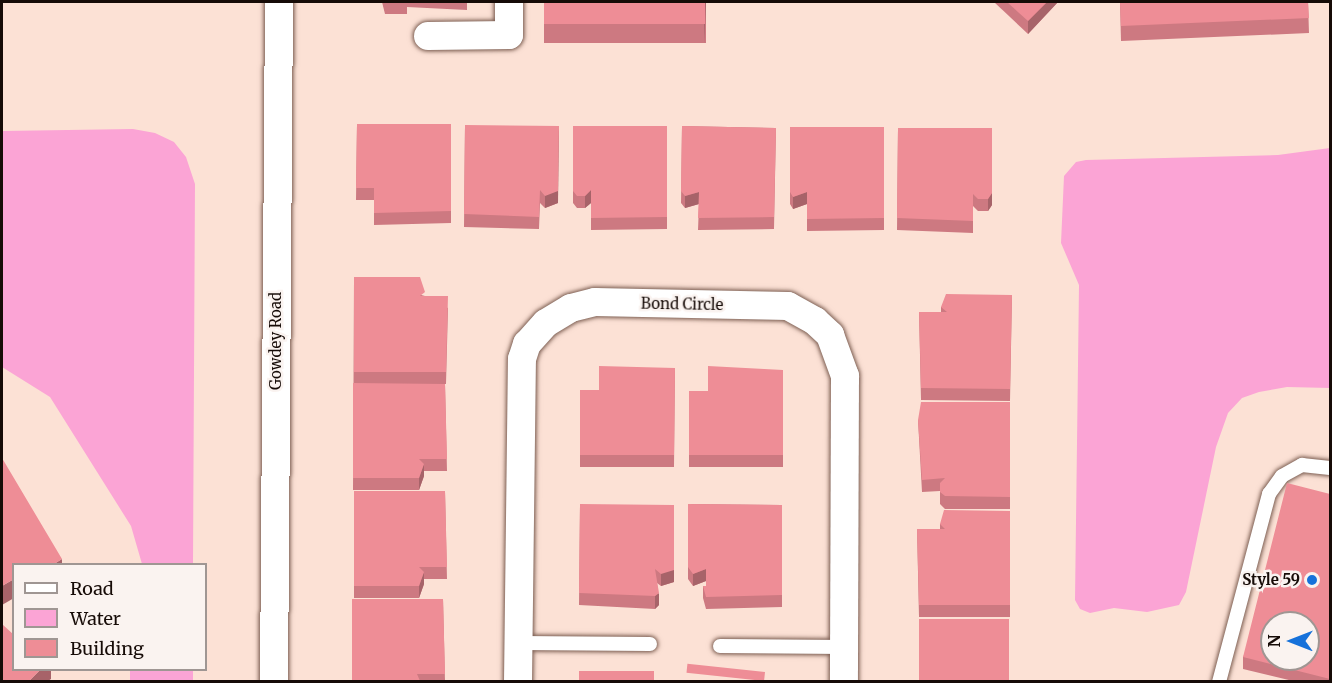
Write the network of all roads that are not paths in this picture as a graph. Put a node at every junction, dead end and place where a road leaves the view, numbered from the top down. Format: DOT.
graph roads {
  1 [pos="279,2"];
  2 [pos="509,2"];
  3 [pos="428,36"];
  4 [pos="1330,468"];
  5 [pos="519,643"];
  6 [pos="650,644"];
  7 [pos="720,646"];
  8 [pos="844,647"];
  9 [pos="274,681"];
  10 [pos="518,681"];
  11 [pos="844,681"];
  12 [pos="1219,681"];
  1 -- 9 [label="street, Gowdey Road"];
  2 -- 3 [label="street"];
  4 -- 12 [label="lane"];
  5 -- 6 [label="lane"];
  5 -- 8 [label="street, Bond Circle"];
  5 -- 10 [label="street, Bond Circle"];
  7 -- 8 [label="lane"];
  8 -- 11 [label="street, Bond Circle"];
}
